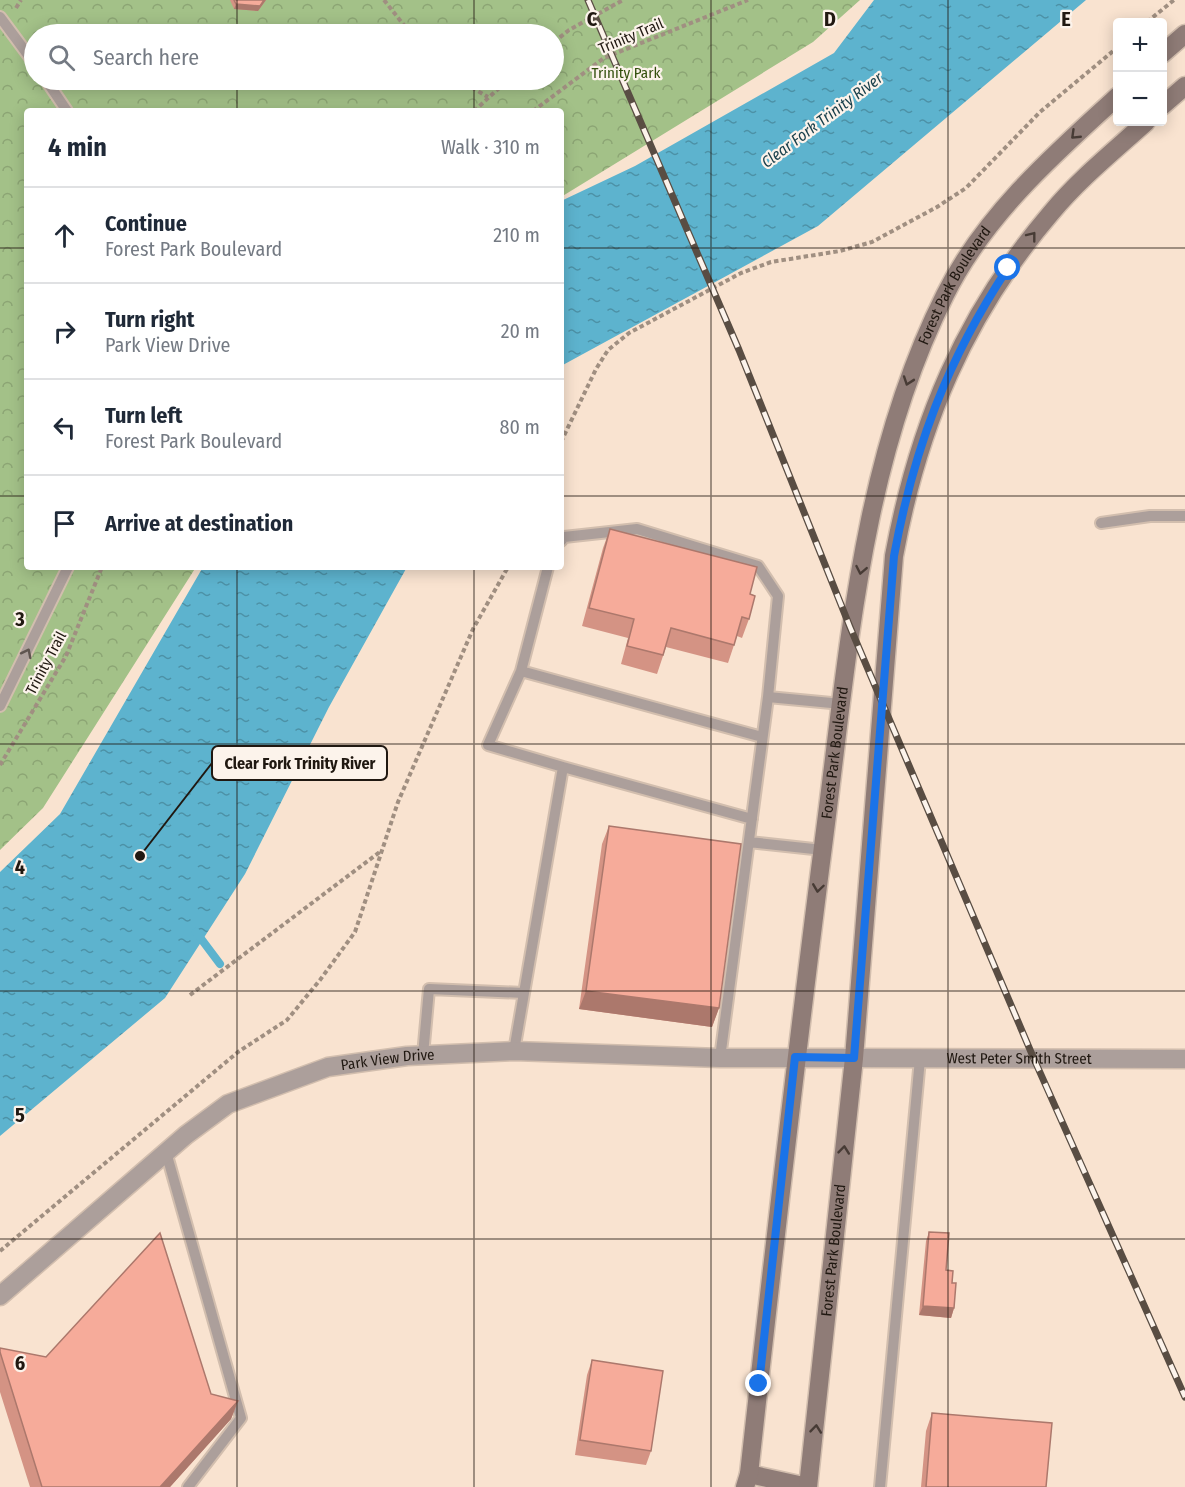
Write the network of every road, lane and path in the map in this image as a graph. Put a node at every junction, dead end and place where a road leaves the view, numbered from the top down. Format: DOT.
graph roads {
  1 [pos="384,0"];
  2 [pos="623,0"];
  3 [pos="748,0"];
  4 [pos="1174,0"];
  5 [pos="0,17"];
  6 [pos="1152,18"];
  7 [pos="403,24"];
  8 [pos="564,34"];
  9 [pos="1185,34"];
  10 [pos="24,49"];
  11 [pos="1167,50"];
  12 [pos="1113,51"];
  13 [pos="1185,86"];
  14 [pos="564,88"];
  15 [pos="53,90"];
  16 [pos="477,90"];
  17 [pos="496,90"];
  18 [pos="561,90"];
  19 [pos="488,96"];
  20 [pos="1113,100"];
  21 [pos="1167,102"];
  22 [pos="65,108"];
  23 [pos="477,108"];
  24 [pos="537,108"];
  25 [pos="1142,126"];
  26 [pos="564,436"];
  27 [pos="1185,516"];
  28 [pos="1101,523"];
  29 [pos="564,537"];
  30 [pos="67,570"];
  31 [pos="100,570"];
  32 [pos="506,570"];
  33 [pos="547,570"];
  34 [pos="522,671"];
  35 [pos="768,697"];
  36 [pos="842,704"];
  37 [pos="0,705"];
  38 [pos="762,737"];
  39 [pos="0,765"];
  40 [pos="562,767"];
  41 [pos="752,819"];
  42 [pos="749,842"];
  43 [pos="823,850"];
  44 [pos="382,851"];
  45 [pos="524,993"];
  46 [pos="190,995"];
  47 [pos="514,1052"];
  48 [pos="423,1055"];
  49 [pos="795,1057"];
  50 [pos="720,1058"];
  51 [pos="854,1058"];
  52 [pos="920,1059"];
  53 [pos="1185,1059"];
  54 [pos="166,1152"];
  55 [pos="0,1251"];
  56 [pos="0,1296"];
  57 [pos="747,1480"];
  58 [pos="188,1487"];
  59 [pos="809,1487"];
  60 [pos="880,1487"];
  1 -- 7 [label="path"];
  2 -- 8 [label="path"];
  3 -- 14 [label="path, Trinity Trail"];
  4 -- 6 [label="path"];
  5 -- 10 [label="lane"];
  9 -- 11 [label="main road"];
  12 -- 26 [label="path"];
  13 -- 21 [label="main road"];
  15 -- 22 [label="lane"];
  16 -- 19 [label="path"];
  17 -- 19 [label="path"];
  18 -- 24 [label="path, Trinity Trail"];
  19 -- 23 [label="path"];
  20 -- 36 [label="main road, Forest Park Boulevard, one-way"];
  51 -- 25 [label="main road, Forest Park Boulevard, one-way"];
  27 -- 28 [label="lane"];
  29 -- 35 [label="lane"];
  37 -- 30 [label="lane, one-way"];
  31 -- 39 [label="path, Trinity Trail"];
  32 -- 44 [label="path"];
  33 -- 34 [label="lane"];
  34 -- 38 [label="lane"];
  34 -- 40 [label="lane"];
  35 -- 36 [label="lane"];
  35 -- 38 [label="lane"];
  36 -- 43 [label="main road, Forest Park Boulevard"];
  38 -- 41 [label="lane"];
  40 -- 41 [label="lane"];
  40 -- 45 [label="lane"];
  41 -- 42 [label="lane"];
  42 -- 43 [label="lane"];
  42 -- 50 [label="lane"];
  43 -- 49 [label="main road, Forest Park Boulevard, one-way"];
  44 -- 46 [label="path"];
  44 -- 55 [label="path"];
  45 -- 47 [label="lane"];
  45 -- 48 [label="lane"];
  47 -- 48 [label="street, Park View Drive"];
  47 -- 50 [label="street, Park View Drive"];
  48 -- 54 [label="street, Park View Drive"];
  49 -- 50 [label="street, Park View Drive"];
  49 -- 51 [label="street, Park View Drive"];
  49 -- 57 [label="main road, Forest Park Boulevard"];
  51 -- 52 [label="street, West Peter Smith Street"];
  59 -- 51 [label="main road, Forest Park Boulevard, one-way"];
  52 -- 53 [label="street, West Peter Smith Street"];
  52 -- 60 [label="lane"];
  54 -- 56 [label="street, Park View Drive"];
  54 -- 58 [label="lane"];
  57 -- 59 [label="main road"];
}
